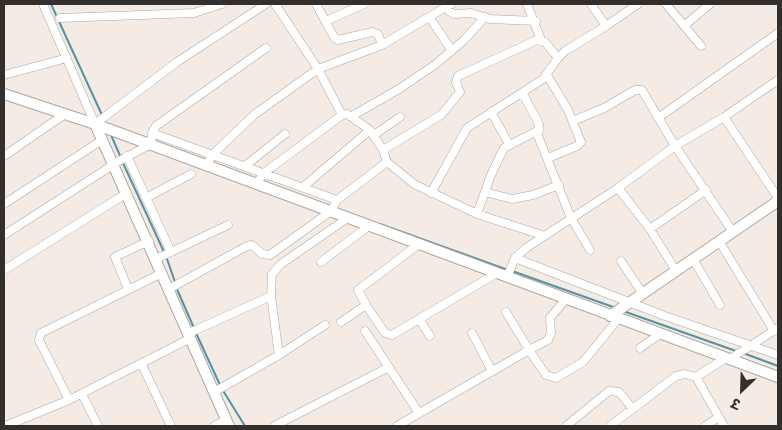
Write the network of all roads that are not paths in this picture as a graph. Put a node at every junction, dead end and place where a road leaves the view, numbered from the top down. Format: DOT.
graph roads {
  1 [pos="43,4"];
  2 [pos="222,4"];
  3 [pos="266,4"];
  4 [pos="275,4"];
  5 [pos="316,4"];
  6 [pos="364,4"];
  7 [pos="591,4"];
  8 [pos="638,4"];
  9 [pos="666,4"];
  10 [pos="710,4"];
  11 [pos="448,5"];
  12 [pos="530,5"];
  13 [pos="485,17"];
  14 [pos="60,18"];
  15 [pos="430,18"];
  16 [pos="326,21"];
  17 [pos="536,21"];
  18 [pos="606,26"];
  19 [pos="684,26"];
  20 [pos="778,34"];
  21 [pos="541,40"];
  22 [pos="382,44"];
  23 [pos="701,46"];
  24 [pos="266,48"];
  25 [pos="452,51"];
  26 [pos="67,58"];
  27 [pos="558,58"];
  28 [pos="318,69"];
  29 [pos="4,75"];
  30 [pos="547,75"];
  31 [pos="778,80"];
  32 [pos="4,94"];
  33 [pos="523,94"];
  34 [pos="490,112"];
  35 [pos="65,114"];
  36 [pos="342,115"];
  37 [pos="352,116"];
  38 [pos="724,117"];
  39 [pos="400,118"];
  40 [pos="658,118"];
  41 [pos="101,119"];
  42 [pos="573,120"];
  43 [pos="539,130"];
  44 [pos="372,132"];
  45 [pos="285,134"];
  46 [pos="152,139"];
  47 [pos="102,140"];
  48 [pos="509,144"];
  49 [pos="675,146"];
  50 [pos="383,150"];
  51 [pos="4,156"];
  52 [pos="548,158"];
  53 [pos="121,160"];
  54 [pos="209,160"];
  55 [pos="387,162"];
  56 [pos="245,166"];
  57 [pos="264,173"];
  58 [pos="191,174"];
  59 [pos="257,183"];
  60 [pos="559,185"];
  61 [pos="303,187"];
  62 [pos="618,188"];
  63 [pos="706,190"];
  64 [pos="485,192"];
  65 [pos="127,193"];
  66 [pos="431,193"];
  67 [pos="146,198"];
  68 [pos="778,200"];
  69 [pos="4,204"];
  70 [pos="334,204"];
  71 [pos="477,214"];
  72 [pos="349,217"];
  73 [pos="571,218"];
  74 [pos="228,225"];
  75 [pos="370,225"];
  76 [pos="650,229"];
  77 [pos="733,232"];
  78 [pos="4,235"];
  79 [pos="545,236"];
  80 [pos="720,241"];
  81 [pos="149,242"];
  82 [pos="419,244"];
  83 [pos="590,250"];
  84 [pos="164,256"];
  85 [pos="693,259"];
  86 [pos="621,260"];
  87 [pos="321,262"];
  88 [pos="511,268"];
  89 [pos="4,270"];
  90 [pos="676,270"];
  91 [pos="162,273"];
  92 [pos="497,273"];
  93 [pos="174,286"];
  94 [pos="128,289"];
  95 [pos="643,294"];
  96 [pos="271,296"];
  97 [pos="566,299"];
  98 [pos="366,305"];
  99 [pos="720,306"];
  100 [pos="620,310"];
  101 [pos="506,312"];
  102 [pos="419,319"];
  103 [pos="341,322"];
  104 [pos="325,325"];
  105 [pos="776,329"];
  106 [pos="365,331"];
  107 [pos="192,333"];
  108 [pos="472,333"];
  109 [pos="660,334"];
  110 [pos="430,336"];
  111 [pos="640,348"];
  112 [pos="529,350"];
  113 [pos="745,350"];
  114 [pos="278,355"];
  115 [pos="778,356"];
  116 [pos="728,359"];
  117 [pos="142,364"];
  118 [pos="389,367"];
  119 [pos="492,371"];
  120 [pos="696,377"];
  121 [pos="778,377"];
  122 [pos="219,389"];
  123 [pos="82,394"];
  124 [pos="69,400"];
  125 [pos="633,409"];
  126 [pos="419,414"];
  127 [pos="719,417"];
  128 [pos="228,423"];
  129 [pos="5,426"];
  130 [pos="98,426"];
  131 [pos="171,426"];
  132 [pos="214,426"];
  133 [pos="274,426"];
  134 [pos="396,426"];
  135 [pos="566,426"];
  136 [pos="610,426"];
  137 [pos="705,426"];
  138 [pos="724,426"];
  1 -- 26 [label="street"];
  2 -- 14 [label="street"];
  3 -- 41 [label="street"];
  4 -- 28 [label="street"];
  5 -- 16 [label="street"];
  6 -- 16 [label="street"];
  7 -- 18 [label="street"];
  8 -- 18 [label="street"];
  9 -- 19 [label="street"];
  10 -- 19 [label="street"];
  11 -- 13 [label="street"];
  11 -- 15 [label="street"];
  12 -- 17 [label="street"];
  13 -- 17 [label="street"];
  13 -- 25 [label="street"];
  15 -- 22 [label="street"];
  15 -- 25 [label="street"];
  16 -- 22 [label="street"];
  17 -- 21 [label="street"];
  18 -- 27 [label="street"];
  19 -- 23 [label="street"];
  20 -- 40 [label="street"];
  21 -- 27 [label="street"];
  21 -- 50 [label="street"];
  22 -- 28 [label="street"];
  24 -- 46 [label="street"];
  25 -- 37 [label="street"];
  26 -- 29 [label="street"];
  26 -- 41 [label="street"];
  27 -- 30 [label="street"];
  28 -- 36 [label="street"];
  28 -- 54 [label="street"];
  30 -- 33 [label="street"];
  30 -- 42 [label="street"];
  31 -- 38 [label="street"];
  32 -- 35 [label="street"];
  33 -- 34 [label="street"];
  33 -- 43 [label="street"];
  34 -- 48 [label="street"];
  34 -- 66 [label="street"];
  35 -- 41 [label="street"];
  35 -- 51 [label="street"];
  36 -- 37 [label="street"];
  36 -- 57 [label="street"];
  37 -- 44 [label="street"];
  38 -- 49 [label="street"];
  38 -- 68 [label="street"];
  39 -- 44 [label="street"];
  40 -- 42 [label="street"];
  40 -- 49 [label="street"];
  41 -- 46 [label="street"];
  41 -- 47 [label="street"];
  42 -- 52 [label="street"];
  43 -- 48 [label="street"];
  43 -- 52 [label="street"];
  44 -- 50 [label="street"];
  44 -- 61 [label="street"];
  45 -- 56 [label="street"];
  46 -- 53 [label="street"];
  46 -- 54 [label="street"];
  47 -- 53 [label="street"];
  47 -- 69 [label="street"];
  48 -- 64 [label="street"];
  49 -- 62 [label="street"];
  49 -- 63 [label="street"];
  50 -- 55 [label="street"];
  52 -- 60 [label="street"];
  53 -- 65 [label="street"];
  53 -- 67 [label="street"];
  53 -- 78 [label="street"];
  54 -- 56 [label="street"];
  54 -- 59 [label="street"];
  55 -- 66 [label="street"];
  55 -- 70 [label="street"];
  56 -- 57 [label="street"];
  57 -- 59 [label="street"];
  57 -- 61 [label="street"];
  58 -- 67 [label="street"];
  59 -- 70 [label="street"];
  60 -- 64 [label="street"];
  60 -- 73 [label="street"];
  61 -- 70 [label="street"];
  62 -- 73 [label="street"];
  62 -- 76 [label="street"];
  63 -- 76 [label="street"];
  63 -- 77 [label="street"];
  64 -- 71 [label="street"];
  65 -- 81 [label="street"];
  65 -- 89 [label="street"];
  66 -- 71 [label="street"];
  67 -- 84 [label="street"];
  68 -- 77 [label="street"];
  70 -- 72 [label="street"];
  70 -- 93 [label="street"];
  71 -- 79 [label="street"];
  72 -- 75 [label="street"];
  72 -- 96 [label="street"];
  73 -- 79 [label="street"];
  73 -- 83 [label="street"];
  74 -- 84 [label="street"];
  75 -- 82 [label="street"];
  75 -- 87 [label="street"];
  76 -- 90 [label="street"];
  77 -- 80 [label="street"];
  79 -- 88 [label="street"];
  80 -- 85 [label="street"];
  80 -- 105 [label="street"];
  81 -- 84 [label="street"];
  81 -- 94 [label="street"];
  82 -- 92 [label="street"];
  82 -- 98 [label="street"];
  84 -- 91 [label="street"];
  85 -- 90 [label="street"];
  85 -- 99 [label="street"];
  86 -- 95 [label="street"];
  88 -- 92 [label="street"];
  88 -- 97 [label="street"];
  88 -- 100 [label="street"];
  90 -- 95 [label="street"];
  91 -- 93 [label="street"];
  91 -- 94 [label="street"];
  92 -- 102 [label="street"];
  93 -- 107 [label="street"];
  94 -- 124 [label="street"];
  95 -- 100 [label="street"];
  96 -- 107 [label="street"];
  96 -- 114 [label="street"];
  97 -- 100 [label="street"];
  97 -- 112 [label="street"];
  98 -- 102 [label="street"];
  98 -- 103 [label="street"];
  100 -- 109 [label="street"];
  100 -- 112 [label="street"];
  100 -- 113 [label="street"];
  101 -- 112 [label="street"];
  102 -- 110 [label="street"];
  104 -- 114 [label="street"];
  105 -- 113 [label="street"];
  106 -- 118 [label="street"];
  107 -- 117 [label="street"];
  107 -- 122 [label="street"];
  108 -- 119 [label="street"];
  109 -- 111 [label="street"];
  109 -- 116 [label="street"];
  112 -- 119 [label="street"];
  113 -- 115 [label="street"];
  113 -- 116 [label="street"];
  114 -- 122 [label="street"];
  116 -- 120 [label="street"];
  116 -- 121 [label="street"];
  117 -- 123 [label="street"];
  117 -- 131 [label="street"];
  118 -- 126 [label="street"];
  118 -- 133 [label="street"];
  119 -- 126 [label="street"];
  120 -- 125 [label="street"];
  120 -- 127 [label="street"];
  122 -- 128 [label="street"];
  123 -- 124 [label="street"];
  123 -- 130 [label="street"];
  124 -- 129 [label="street"];
  125 -- 135 [label="street"];
  125 -- 136 [label="street"];
  126 -- 134 [label="street"];
  127 -- 137 [label="street"];
  127 -- 138 [label="street"];
  128 -- 132 [label="street"];
}
